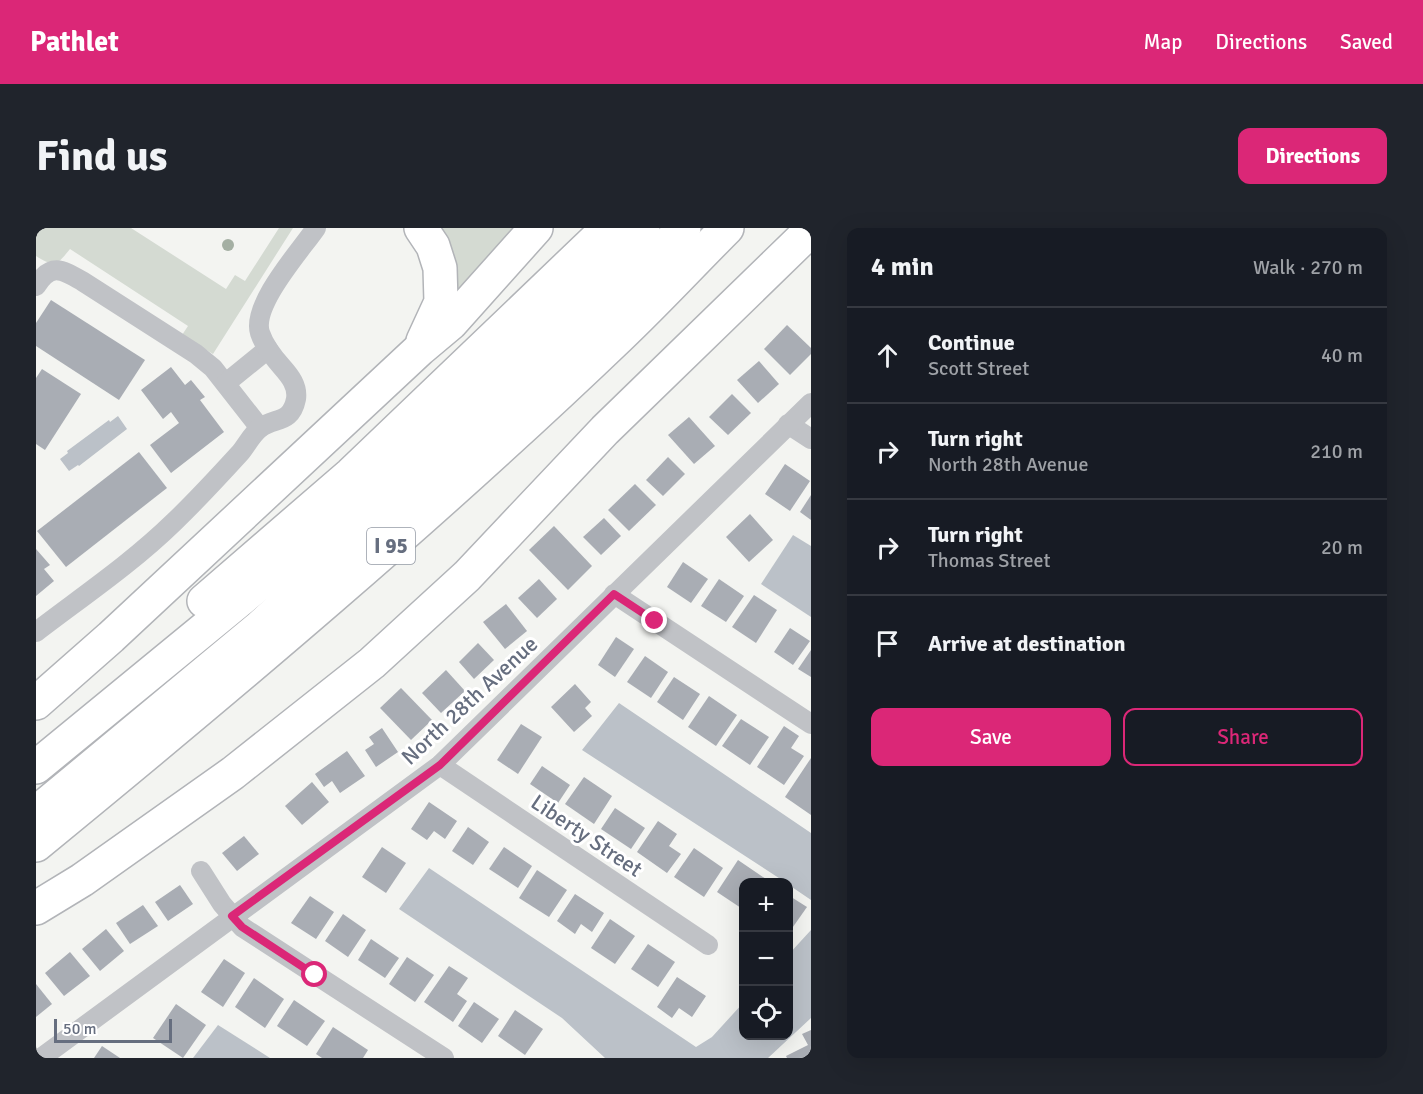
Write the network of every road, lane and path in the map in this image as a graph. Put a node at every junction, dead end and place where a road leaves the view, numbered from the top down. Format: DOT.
graph roads {
  1 [pos="421,228"];
  2 [pos="536,228"];
  3 [pos="608,228"];
  4 [pos="643,228"];
  5 [pos="684,228"];
  6 [pos="728,228"];
  7 [pos="811,230"];
  8 [pos="310,232"];
  9 [pos="36,286"];
  10 [pos="420,349"];
  11 [pos="271,354"];
  12 [pos="230,388"];
  13 [pos="811,403"];
  14 [pos="788,424"];
  15 [pos="260,428"];
  16 [pos="811,439"];
  17 [pos="614,594"];
  18 [pos="36,632"];
  19 [pos="36,703"];
  20 [pos="811,724"];
  21 [pos="36,741"];
  22 [pos="440,765"];
  23 [pos="36,767"];
  24 [pos="36,813"];
  25 [pos="36,845"];
  26 [pos="201,872"];
  27 [pos="36,908"];
  28 [pos="232,916"];
  29 [pos="708,945"];
  30 [pos="41,1058"];
  31 [pos="444,1058"];
  1 -- 10 [label="highway"];
  2 -- 10 [label="highway"];
  3 -- 21 [label="highway"];
  4 -- 23 [label="highway"];
  5 -- 24 [label="highway"];
  6 -- 25 [label="highway, I 95"];
  7 -- 27 [label="highway"];
  8 -- 11 [label="street"];
  9 -- 12 [label="street"];
  10 -- 19 [label="highway"];
  11 -- 12 [label="street"];
  11 -- 15 [label="street"];
  12 -- 15 [label="street"];
  13 -- 14 [label="street, North 28th Avenue"];
  14 -- 16 [label="street"];
  14 -- 17 [label="street, North 28th Avenue"];
  15 -- 18 [label="street"];
  17 -- 20 [label="street"];
  17 -- 22 [label="street, North 28th Avenue"];
  22 -- 28 [label="street, North 28th Avenue"];
  22 -- 29 [label="street, Liberty Street"];
  26 -- 28 [label="street"];
  28 -- 30 [label="street, North 28th Avenue"];
  28 -- 31 [label="street"];
}
